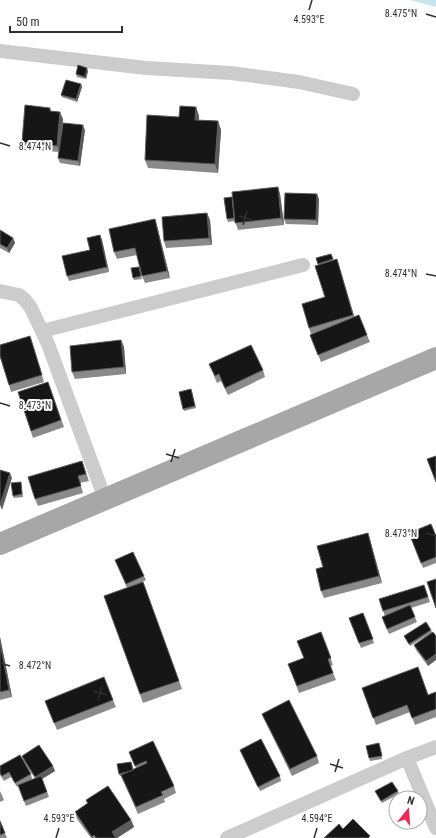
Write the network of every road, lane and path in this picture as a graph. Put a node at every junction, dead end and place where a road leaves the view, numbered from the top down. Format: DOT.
graph roads {
  1 [pos="0,51"];
  2 [pos="353,94"];
  3 [pos="303,265"];
  4 [pos="0,291"];
  5 [pos="42,330"];
  6 [pos="436,358"];
  7 [pos="105,499"];
  8 [pos="0,544"];
  9 [pos="436,747"];
  10 [pos="407,758"];
  11 [pos="436,828"];
  12 [pos="227,838"];
  1 -- 2 [label="street"];
  3 -- 5 [label="street"];
  4 -- 5 [label="street"];
  5 -- 7 [label="street"];
  6 -- 7 [label="main road"];
  7 -- 8 [label="main road"];
  9 -- 10 [label="street"];
  10 -- 11 [label="street"];
  10 -- 12 [label="street"];
}
